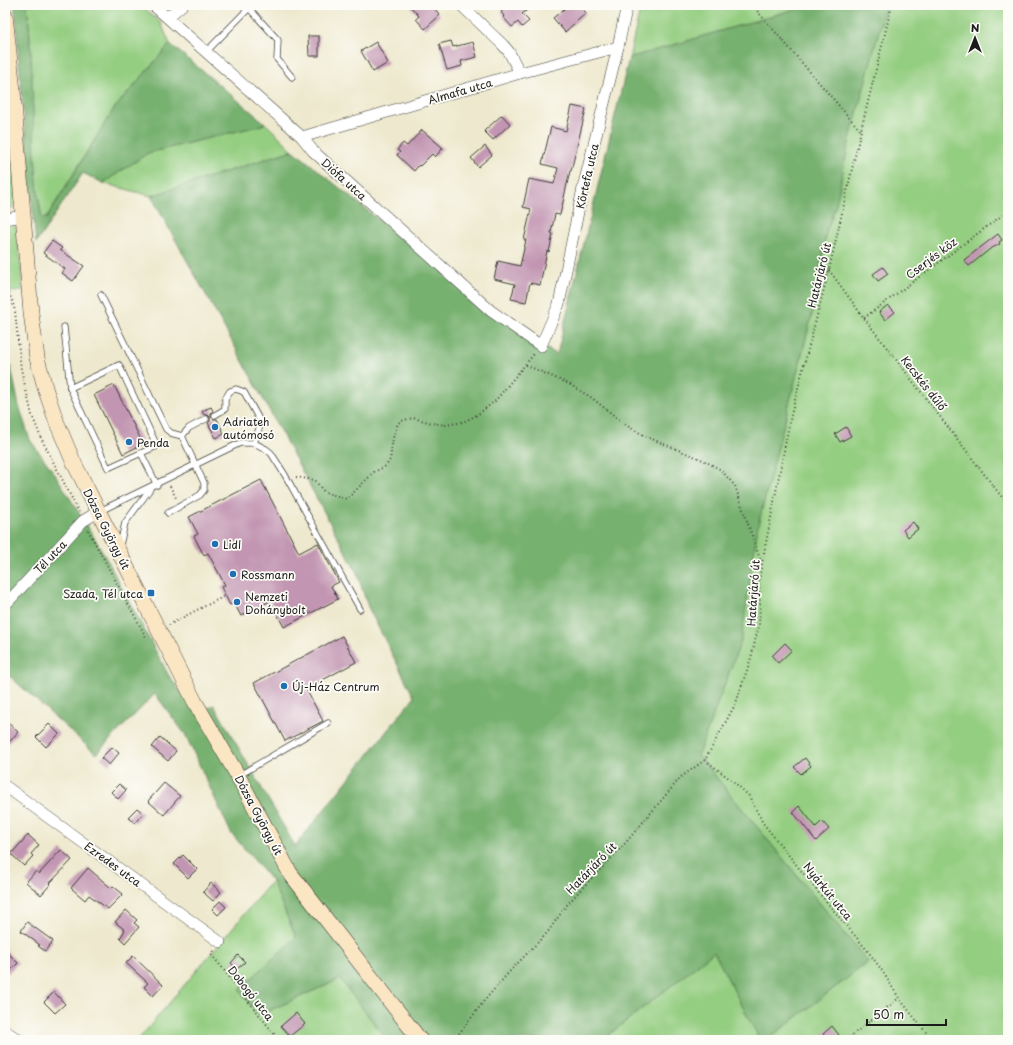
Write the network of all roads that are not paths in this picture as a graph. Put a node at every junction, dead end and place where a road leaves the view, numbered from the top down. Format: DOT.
graph roads {
  1 [pos="153,5"];
  2 [pos="182,5"];
  3 [pos="461,5"];
  4 [pos="627,5"];
  5 [pos="249,6"];
  6 [pos="168,17"];
  7 [pos="5,22"];
  8 [pos="618,47"];
  9 [pos="206,52"];
  10 [pos="520,73"];
  11 [pos="292,77"];
  12 [pos="9,92"];
  13 [pos="302,137"];
  14 [pos="24,216"];
  15 [pos="5,219"];
  16 [pos="101,295"];
  17 [pos="64,327"];
  18 [pos="541,346"];
  19 [pos="70,388"];
  20 [pos="215,414"];
  21 [pos="206,419"];
  22 [pos="182,436"];
  23 [pos="254,443"];
  24 [pos="140,453"];
  25 [pos="196,465"];
  26 [pos="154,486"];
  27 [pos="98,512"];
  28 [pos="168,513"];
  29 [pos="119,552"];
  30 [pos="5,605"];
  31 [pos="360,609"];
  32 [pos="328,723"];
  33 [pos="238,776"];
  34 [pos="5,786"];
  35 [pos="220,942"];
  36 [pos="5,1031"];
  37 [pos="19,1040"];
  38 [pos="420,1040"];
  1 -- 6 [label="street, Diófa utca"];
  2 -- 6 [label="street"];
  3 -- 10 [label="street"];
  4 -- 8 [label="street, Körtefa utca"];
  5 -- 9 [label="lane"];
  5 -- 11 [label="lane"];
  6 -- 9 [label="street, Diófa utca"];
  7 -- 12 [label="main road, Dózsa György út"];
  8 -- 10 [label="street, Almafa utca"];
  8 -- 18 [label="street, Körtefa utca"];
  9 -- 13 [label="street, Diófa utca"];
  10 -- 13 [label="street, Almafa utca"];
  12 -- 14 [label="main road, Dózsa György út"];
  13 -- 18 [label="street, Diófa utca"];
  14 -- 15 [label="street"];
  14 -- 27 [label="main road, Dózsa György út"];
  16 -- 22 [label="lane"];
  17 -- 19 [label="lane"];
  19 -- 24 [label="lane"];
  19 -- 24 [label="lane"];
  20 -- 23 [label="lane"];
  21 -- 22 [label="lane"];
  22 -- 25 [label="lane"];
  23 -- 25 [label="lane"];
  23 -- 31 [label="lane"];
  24 -- 26 [label="lane"];
  25 -- 26 [label="lane"];
  25 -- 28 [label="lane"];
  26 -- 27 [label="lane"];
  26 -- 29 [label="lane"];
  27 -- 29 [label="main road, Dózsa György út"];
  27 -- 30 [label="street, Tél utca"];
  29 -- 33 [label="main road, Dózsa György út"];
  32 -- 33 [label="lane"];
  33 -- 38 [label="main road, Dózsa György út"];
  34 -- 35 [label="street, Ezredes utca"];
  36 -- 37 [label="street"];
}
